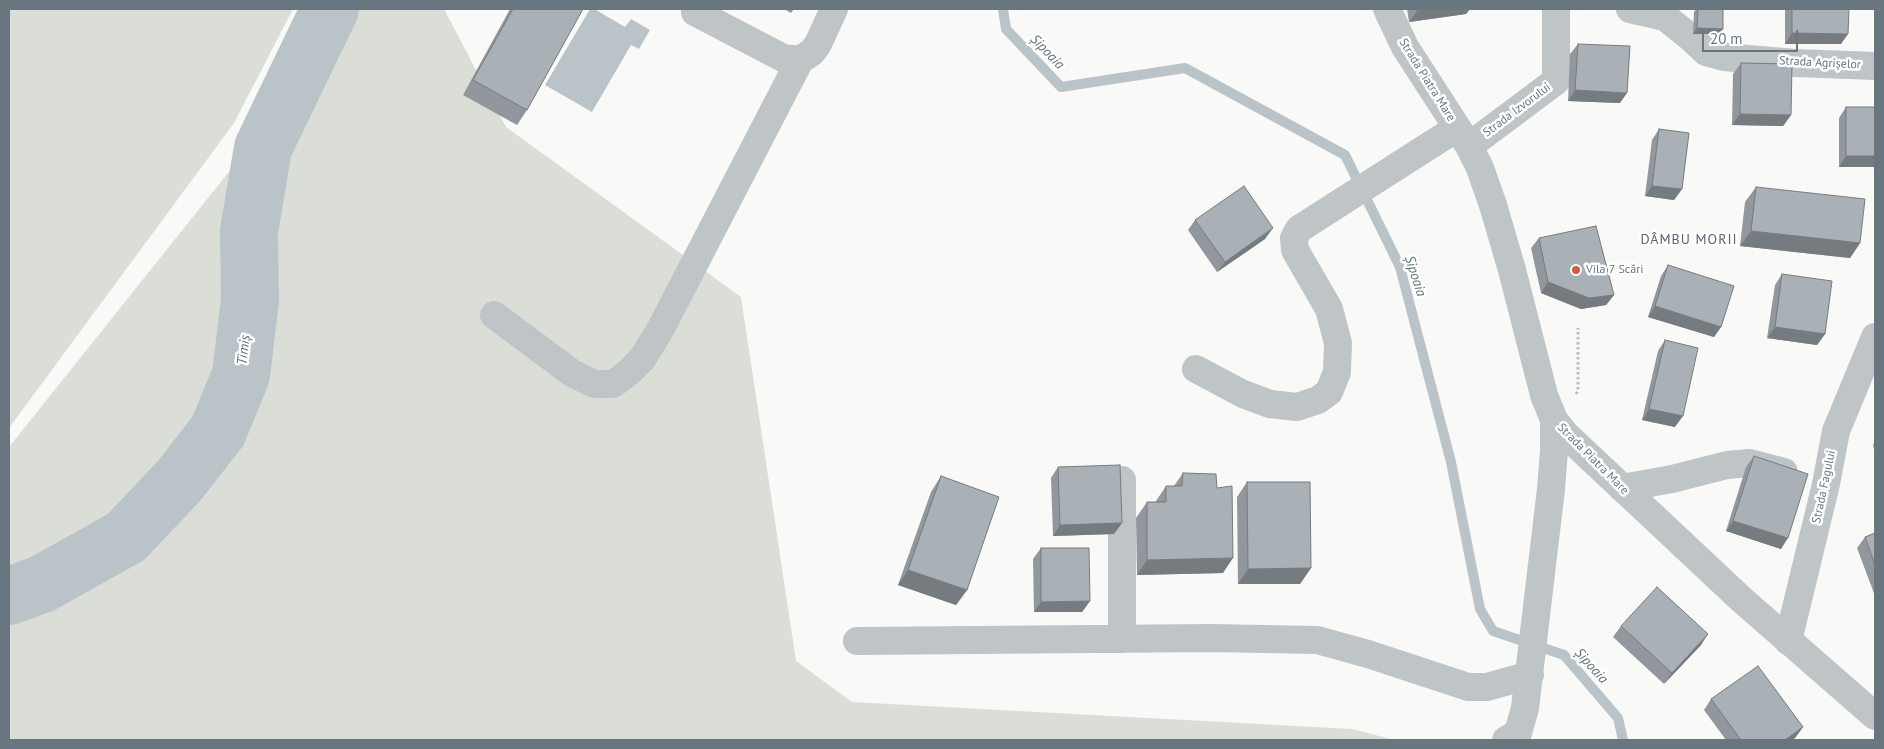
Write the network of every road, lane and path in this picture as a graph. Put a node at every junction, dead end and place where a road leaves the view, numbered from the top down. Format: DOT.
graph roads {
  1 [pos="834,9"];
  2 [pos="1387,9"];
  3 [pos="1556,9"];
  4 [pos="1630,9"];
  5 [pos="695,12"];
  6 [pos="800,60"];
  7 [pos="1875,66"];
  8 [pos="1463,137"];
  9 [pos="494,316"];
  10 [pos="1578,328"];
  11 [pos="1875,337"];
  12 [pos="1196,369"];
  13 [pos="1554,420"];
  14 [pos="1122,480"];
  15 [pos="1826,484"];
  16 [pos="1622,488"];
  17 [pos="1122,639"];
  18 [pos="857,641"];
  19 [pos="1788,642"];
  20 [pos="1531,669"];
  21 [pos="1875,716"];
  22 [pos="1517,738"];
  1 -- 6 [label="street"];
  2 -- 8 [label="street, Strada Piatra Mare"];
  3 -- 8 [label="street, Strada Izvorului"];
  4 -- 7 [label="street, Strada Agrișelor"];
  5 -- 6 [label="street"];
  6 -- 9 [label="street"];
  8 -- 12 [label="street"];
  8 -- 13 [label="street, Strada Piatra Mare"];
  10 -- 13 [label="path"];
  11 -- 15 [label="street, Strada Fagului"];
  13 -- 16 [label="street, Strada Piatra Mare"];
  13 -- 20 [label="street"];
  14 -- 17 [label="street"];
  15 -- 16 [label="street"];
  15 -- 19 [label="street, Strada Fagului"];
  16 -- 19 [label="street, Strada Piatra Mare"];
  17 -- 18 [label="street"];
  17 -- 20 [label="street"];
  19 -- 21 [label="street, Strada Piatra Mare"];
  20 -- 22 [label="street"];
}
